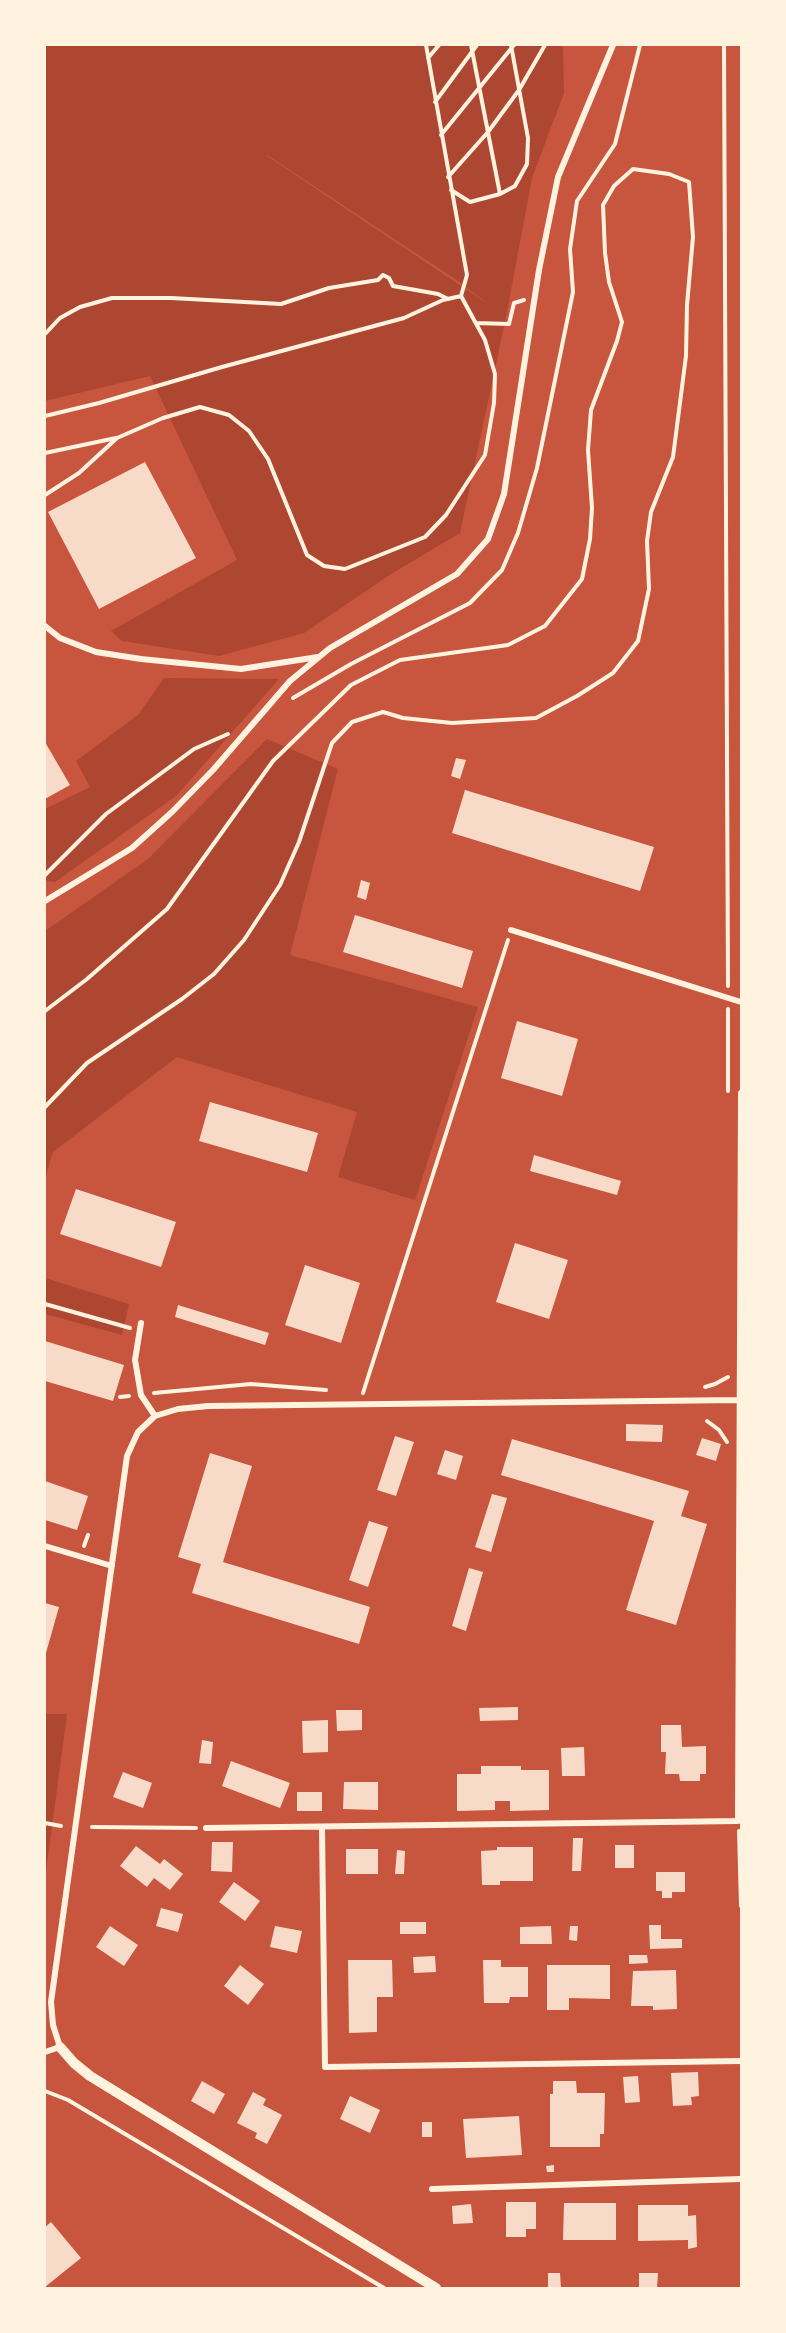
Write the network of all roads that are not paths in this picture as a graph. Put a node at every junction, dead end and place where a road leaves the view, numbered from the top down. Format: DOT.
graph roads {
  1 [pos="613,45"];
  2 [pos="45,626"];
  3 [pos="319,657"];
  4 [pos="45,901"];
  5 [pos="511,930"];
  6 [pos="741,1002"];
  7 [pos="741,1093"];
  8 [pos="140,1327"];
  9 [pos="739,1400"];
  10 [pos="155,1416"];
  11 [pos="45,1546"];
  12 [pos="112,1566"];
  13 [pos="322,1827"];
  14 [pos="206,1828"];
  15 [pos="60,2047"];
  16 [pos="45,2052"];
  17 [pos="741,2061"];
  18 [pos="741,2180"];
  19 [pos="432,2189"];
  20 [pos="436,2288"];
  1 -- 3 [label="street"];
  2 -- 3 [label="street"];
  3 -- 4 [label="street"];
  5 -- 6 [label="street"];
  7 -- 9 [label="street"];
  8 -- 10 [label="street"];
  9 -- 10 [label="street"];
  9 -- 13 [label="street"];
  10 -- 12 [label="street"];
  11 -- 12 [label="street"];
  12 -- 15 [label="street"];
  13 -- 14 [label="street"];
  13 -- 17 [label="street"];
  15 -- 16 [label="street"];
  15 -- 20 [label="street"];
  18 -- 19 [label="street"];
}
